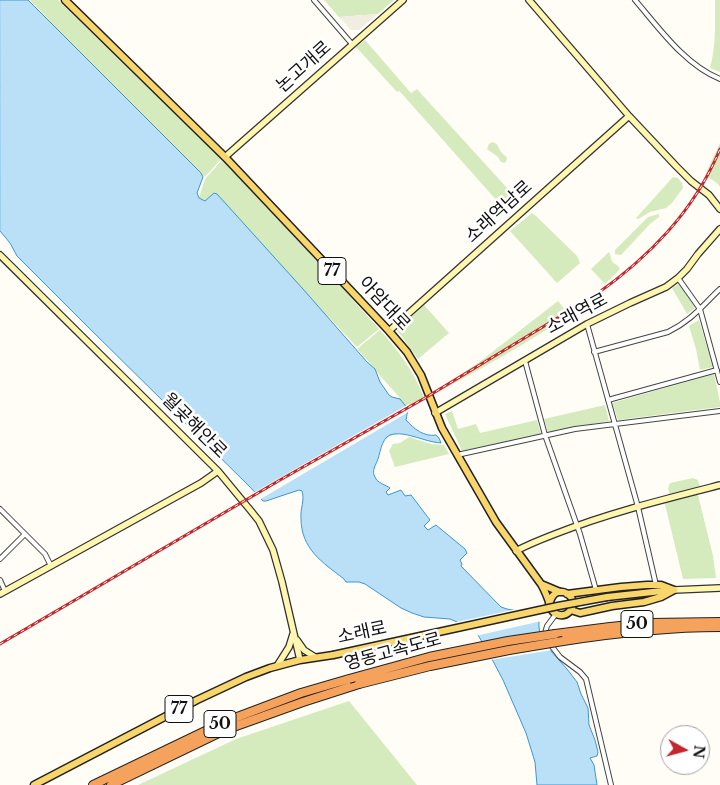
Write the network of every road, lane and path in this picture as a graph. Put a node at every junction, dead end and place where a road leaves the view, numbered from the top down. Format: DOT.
graph roads {
  1 [pos="65,0"];
  2 [pos="314,0"];
  3 [pos="403,0"];
  4 [pos="529,0"];
  5 [pos="635,0"];
  6 [pos="352,44"];
  7 [pos="720,79"];
  8 [pos="629,116"];
  9 [pos="225,157"];
  10 [pos="720,209"];
  11 [pos="720,229"];
  12 [pos="0,256"];
  13 [pos="678,278"];
  14 [pos="720,289"];
  15 [pos="700,309"];
  16 [pos="586,324"];
  17 [pos="389,330"];
  18 [pos="594,352"];
  19 [pos="525,360"];
  20 [pos="717,370"];
  21 [pos="720,381"];
  22 [pos="608,400"];
  23 [pos="720,411"];
  24 [pos="435,413"];
  25 [pos="614,424"];
  26 [pos="545,435"];
  27 [pos="457,455"];
  28 [pos="218,471"];
  29 [pos="720,485"];
  30 [pos="638,507"];
  31 [pos="0,509"];
  32 [pos="576,526"];
  33 [pos="25,534"];
  34 [pos="0,550"];
  35 [pos="516,551"];
  36 [pos="5,553"];
  37 [pos="0,559"];
  38 [pos="51,566"];
  39 [pos="0,580"];
  40 [pos="541,584"];
  41 [pos="656,585"];
  42 [pos="720,588"];
  43 [pos="596,590"];
  44 [pos="674,590"];
  45 [pos="560,592"];
  46 [pos="2,593"];
  47 [pos="567,594"];
  48 [pos="550,602"];
  49 [pos="571,610"];
  50 [pos="556,614"];
  51 [pos="720,622"];
  52 [pos="720,627"];
  53 [pos="294,634"];
  54 [pos="315,657"];
  55 [pos="300,660"];
  56 [pos="277,666"];
  57 [pos="95,784"];
  58 [pos="113,784"];
  59 [pos="34,785"];
  60 [pos="88,785"];
  61 [pos="611,785"];
  1 -- 9 [label="main road, 아암대로 / 77"];
  2 -- 6 [label="street"];
  3 -- 6 [label="street, 논고개로"];
  4 -- 8 [label="street"];
  5 -- 7 [label="street"];
  6 -- 9 [label="street, 논고개로"];
  8 -- 10 [label="street"];
  8 -- 17 [label="street, 소래역남로"];
  9 -- 17 [label="main road, 아암대로 / 77"];
  11 -- 13 [label="street, 소래역로"];
  12 -- 28 [label="street, 월곶해안로"];
  13 -- 15 [label="street"];
  13 -- 16 [label="street, 소래역로"];
  14 -- 15 [label="street"];
  15 -- 18 [label="street"];
  15 -- 20 [label="street"];
  16 -- 18 [label="street"];
  16 -- 19 [label="street, 소래역로"];
  17 -- 24 [label="main road, 아암대로 / 77"];
  18 -- 22 [label="street"];
  19 -- 24 [label="street, 소래역로"];
  19 -- 26 [label="street"];
  20 -- 21 [label="street"];
  20 -- 22 [label="street"];
  22 -- 25 [label="street"];
  23 -- 25 [label="street"];
  24 -- 27 [label="main road, 아암대로 / 77"];
  25 -- 26 [label="street"];
  25 -- 30 [label="street"];
  26 -- 27 [label="street"];
  26 -- 32 [label="street"];
  27 -- 35 [label="main road, 아암대로 / 77"];
  28 -- 38 [label="street"];
  28 -- 53 [label="street, 월곶해안로"];
  29 -- 30 [label="street"];
  30 -- 32 [label="street"];
  30 -- 41 [label="street"];
  31 -- 33 [label="street"];
  32 -- 35 [label="street"];
  32 -- 43 [label="street"];
  33 -- 36 [label="street"];
  33 -- 38 [label="street"];
  34 -- 36 [label="street"];
  35 -- 40 [label="main road, 아암대로 / 77"];
  36 -- 37 [label="street"];
  38 -- 46 [label="street"];
  39 -- 46 [label="street"];
  40 -- 45 [label="main road"];
  40 -- 48 [label="main road, 아암대로 / 77"];
  41 -- 43 [label="main road"];
  41 -- 44 [label="main road"];
  42 -- 44 [label="street, 소래로"];
  43 -- 47 [label="main road"];
  44 -- 49 [label="main road"];
  44 -- 54 [label="main road, 소래로 / 77, bridge"];
  45 -- 47 [label="main road"];
  45 -- 48 [label="main road"];
  47 -- 49 [label="main road"];
  48 -- 50 [label="main road, 77"];
  49 -- 50 [label="main road"];
  50 -- 61 [label="street"];
  51 -- 57 [label="highway, 영동고속도로 / 50, bridge"];
  52 -- 58 [label="highway, 영동고속도로 / 50, bridge"];
  53 -- 54 [label="street"];
  53 -- 55 [label="street, 월곶해안로"];
  53 -- 56 [label="street"];
  54 -- 55 [label="main road, 소래로 / 77"];
  55 -- 56 [label="main road, 소래로 / 77"];
  56 -- 59 [label="main road, 소래로 / 77"];
  57 -- 60 [label="highway, 영동고속도로"];
}
